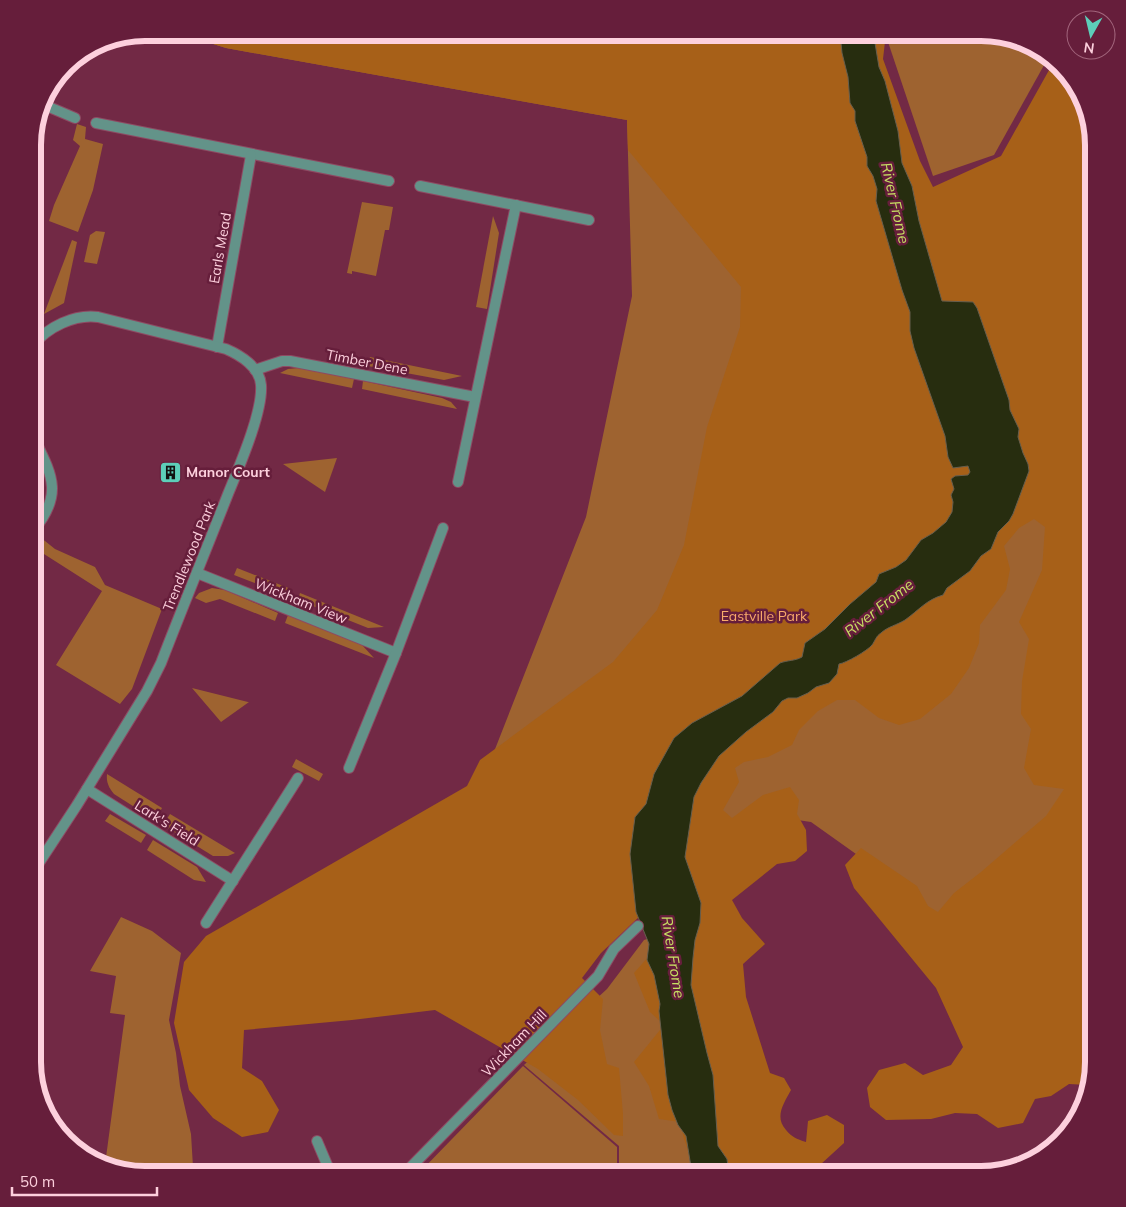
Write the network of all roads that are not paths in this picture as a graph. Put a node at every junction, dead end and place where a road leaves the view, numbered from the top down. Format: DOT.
graph roads {
  1 [pos="49,107"];
  2 [pos="75,118"];
  3 [pos="96,123"];
  4 [pos="251,155"];
  5 [pos="389,180"];
  6 [pos="420,186"];
  7 [pos="516,206"];
  8 [pos="589,220"];
  9 [pos="41,338"];
  10 [pos="217,347"];
  11 [pos="255,370"];
  12 [pos="475,397"];
  13 [pos="41,452"];
  14 [pos="458,482"];
  15 [pos="41,520"];
  16 [pos="443,528"];
  17 [pos="197,573"];
  18 [pos="396,653"];
  19 [pos="349,768"];
  20 [pos="298,778"];
  21 [pos="87,789"];
  22 [pos="41,858"];
  23 [pos="233,881"];
  24 [pos="206,923"];
  25 [pos="638,926"];
  26 [pos="317,1141"];
  27 [pos="328,1166"];
  28 [pos="412,1166"];
  1 -- 2 [label="street"];
  3 -- 4 [label="street"];
  4 -- 5 [label="street"];
  4 -- 10 [label="street, Earls Mead"];
  6 -- 7 [label="street"];
  7 -- 8 [label="street"];
  7 -- 12 [label="street"];
  9 -- 10 [label="street"];
  10 -- 11 [label="street"];
  11 -- 12 [label="street, Timber Dene"];
  11 -- 17 [label="street, Trendlewood Park"];
  12 -- 14 [label="street"];
  13 -- 15 [label="street"];
  16 -- 18 [label="street"];
  17 -- 18 [label="street, Wickham View"];
  17 -- 21 [label="street, Trendlewood Park"];
  18 -- 19 [label="street"];
  20 -- 23 [label="street"];
  21 -- 22 [label="street, Trendlewood Park"];
  21 -- 23 [label="street, Lark's Field"];
  23 -- 24 [label="street"];
  25 -- 28 [label="street, Wickham Hill"];
  26 -- 27 [label="street"];
}
